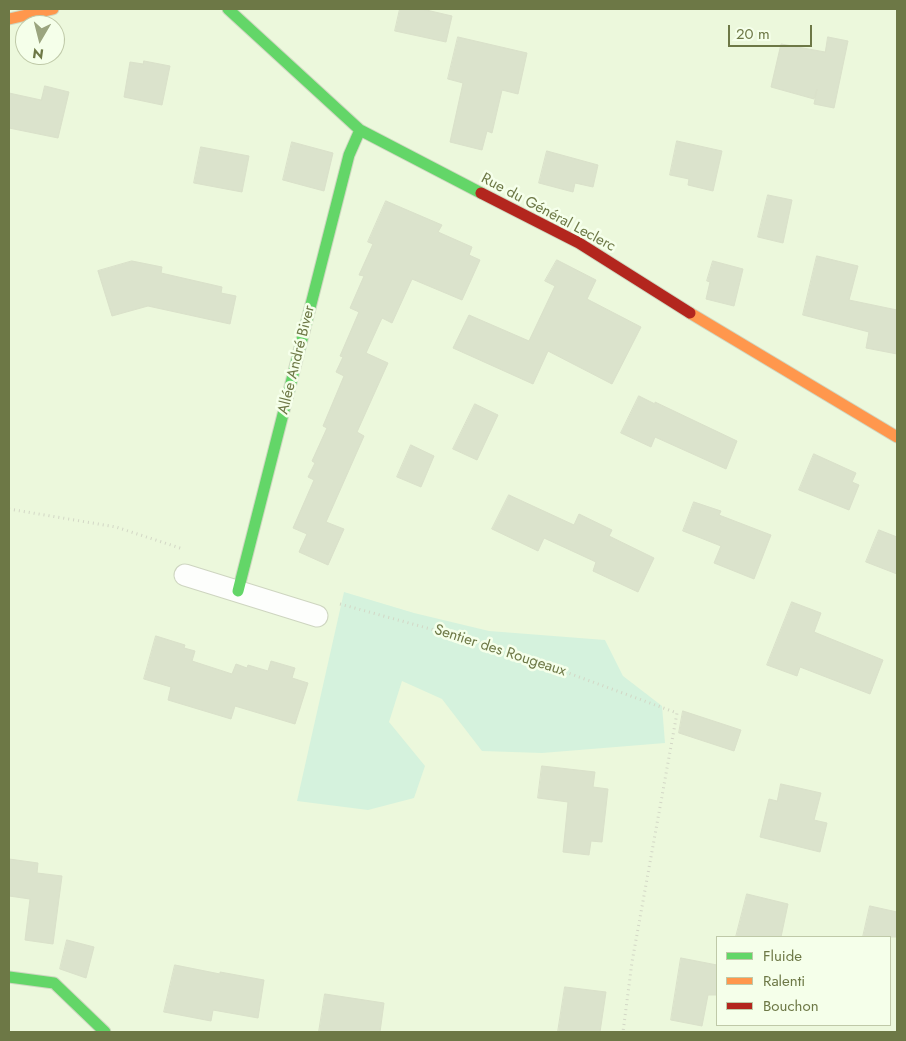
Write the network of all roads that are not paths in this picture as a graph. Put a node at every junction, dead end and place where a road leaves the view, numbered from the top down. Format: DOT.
graph roads {
  1 [pos="53,9"];
  2 [pos="228,9"];
  3 [pos="9,19"];
  4 [pos="360,130"];
  5 [pos="897,437"];
  6 [pos="185,575"];
  7 [pos="238,591"];
  8 [pos="317,616"];
  9 [pos="9,977"];
  10 [pos="105,1032"];
  1 -- 3 [label="street"];
  2 -- 4 [label="street, Rue du Général Leclerc"];
  4 -- 5 [label="street, Rue du Général Leclerc"];
  4 -- 7 [label="street, Allée André Biver"];
  6 -- 7 [label="street"];
  7 -- 8 [label="street"];
  9 -- 10 [label="street"];
}
